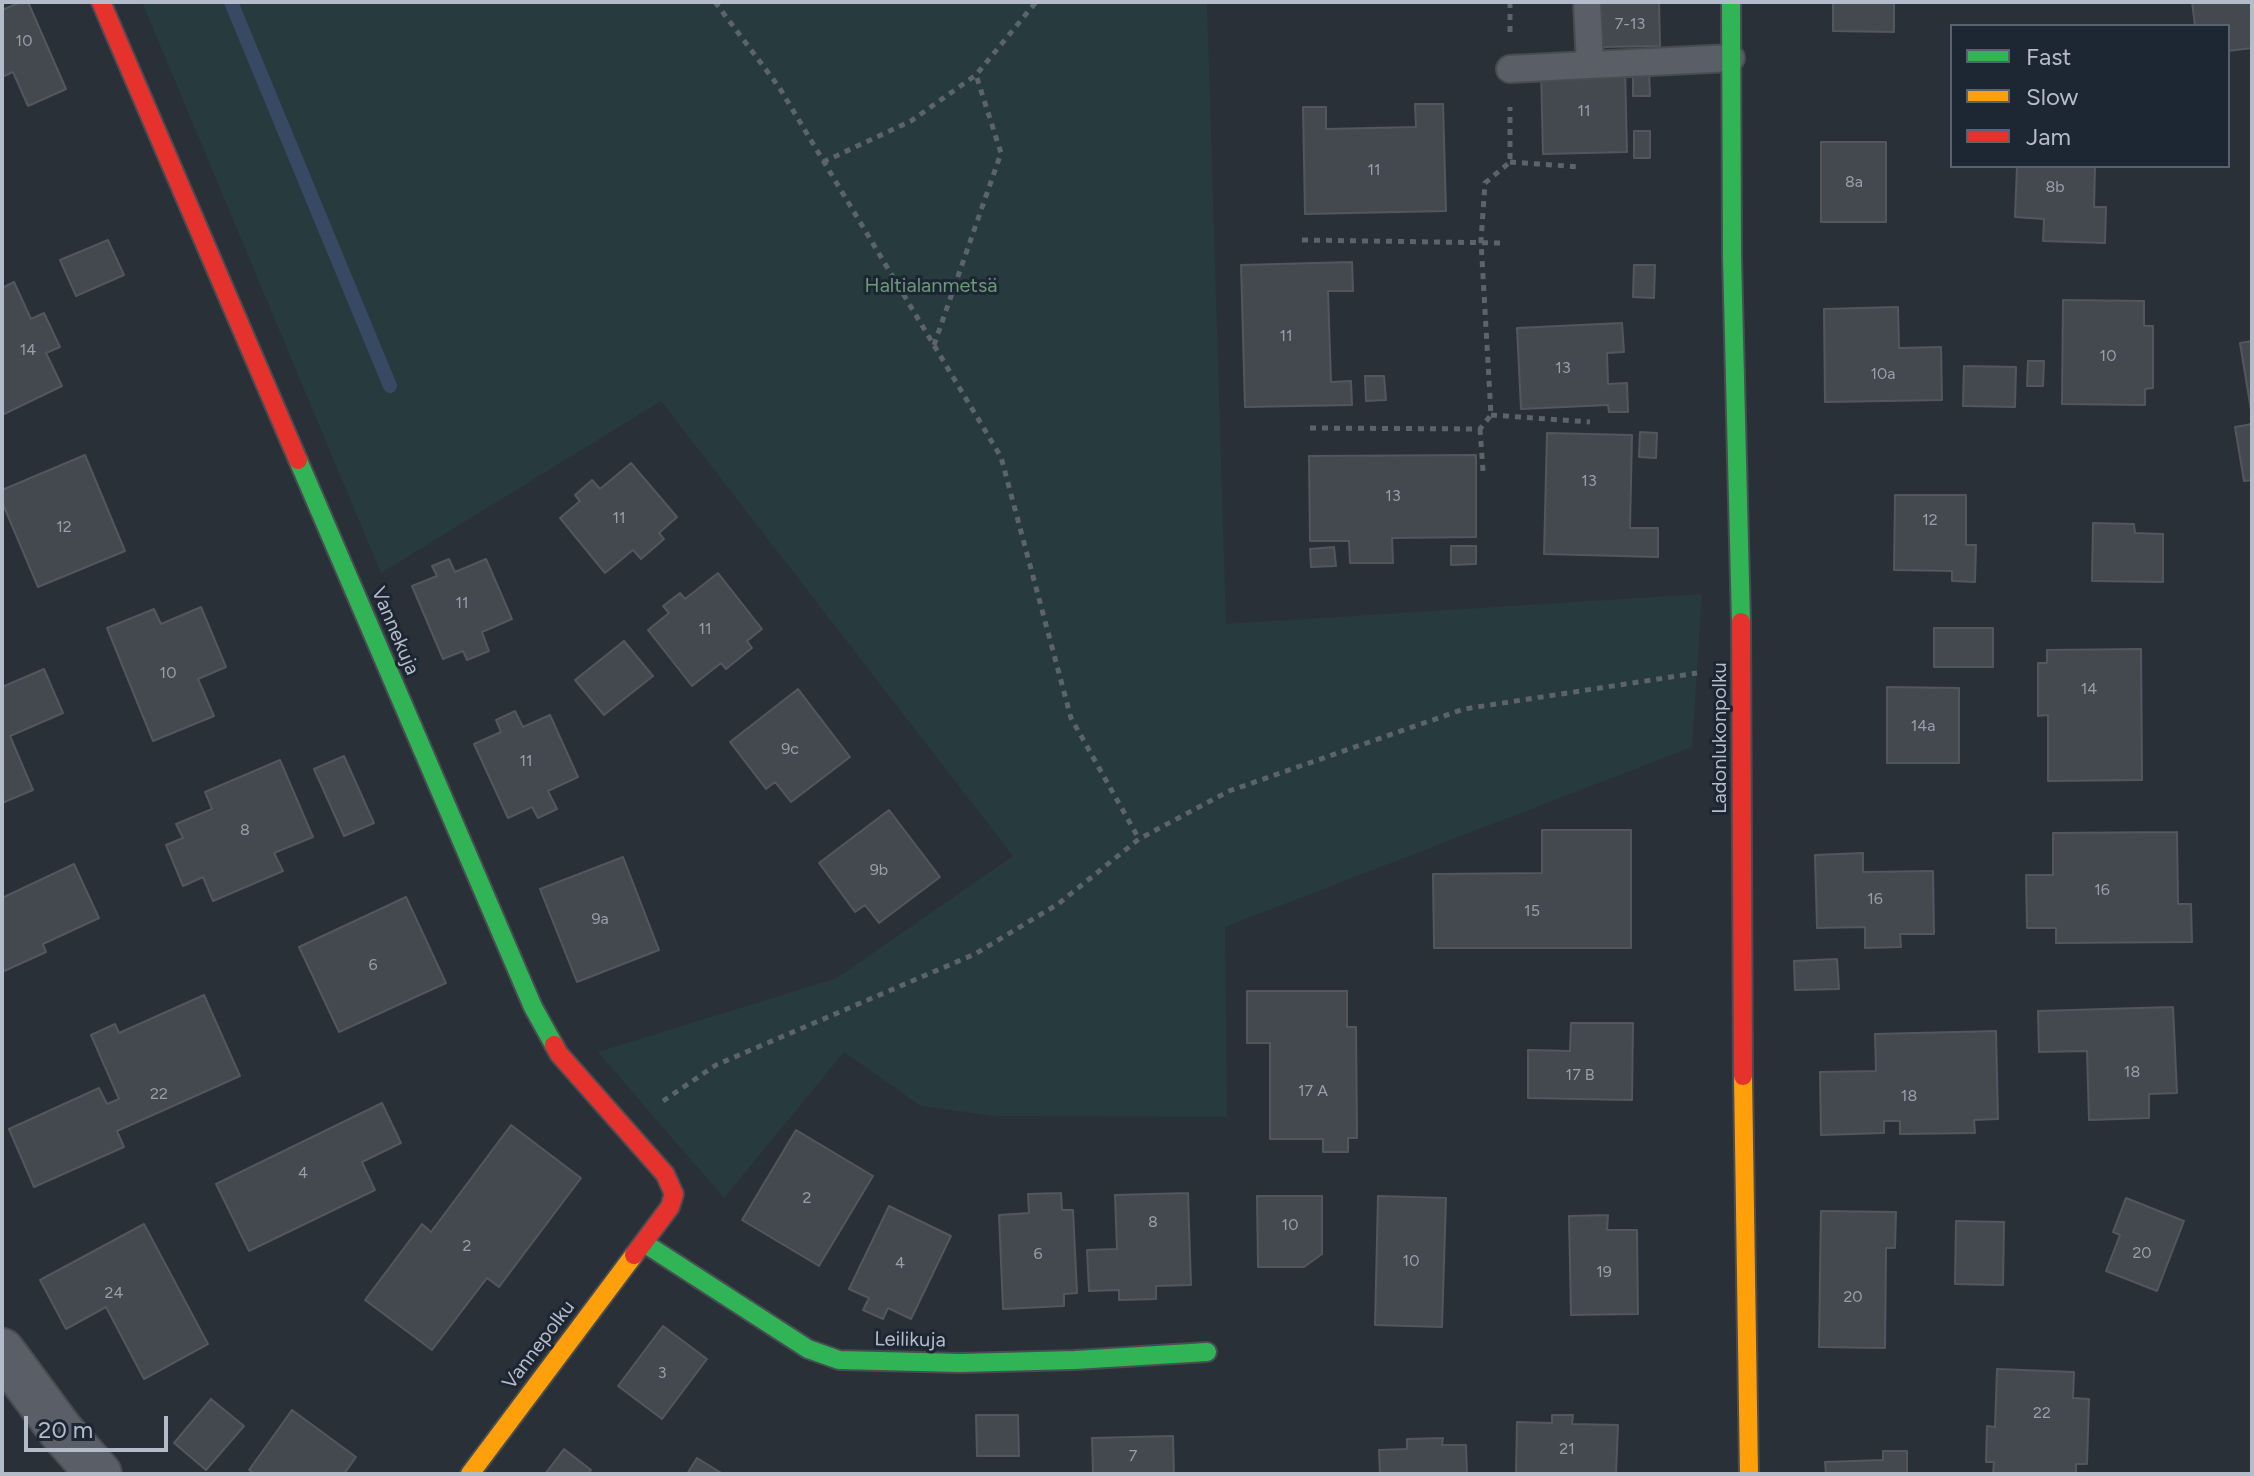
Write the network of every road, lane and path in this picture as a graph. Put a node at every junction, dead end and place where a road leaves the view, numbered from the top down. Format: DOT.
graph roads {
  1 [pos="101,2"];
  2 [pos="715,2"];
  3 [pos="1036,2"];
  4 [pos="1510,2"];
  5 [pos="1587,2"];
  6 [pos="1731,2"];
  7 [pos="1731,58"];
  8 [pos="1590,63"];
  9 [pos="1510,69"];
  10 [pos="976,75"];
  11 [pos="823,162"];
  12 [pos="1510,162"];
  13 [pos="1581,167"];
  14 [pos="1302,240"];
  15 [pos="1481,241"];
  16 [pos="1502,243"];
  17 [pos="934,345"];
  18 [pos="1491,415"];
  19 [pos="1590,422"];
  20 [pos="1310,428"];
  21 [pos="1480,429"];
  22 [pos="1483,471"];
  23 [pos="1742,666"];
  24 [pos="1139,839"];
  25 [pos="623,1128"];
  26 [pos="644,1243"];
  27 [pos="2,1351"];
  28 [pos="1207,1352"];
  29 [pos="99,1474"];
  30 [pos="470,1474"];
  31 [pos="1749,1474"];
  1 -- 25 [label="street, Vannekuja"];
  2 -- 11 [label="path"];
  3 -- 10 [label="path"];
  4 -- 9 [label="path"];
  5 -- 8 [label="lane"];
  6 -- 7 [label="street, Ladonlukonpolku"];
  7 -- 8 [label="lane"];
  7 -- 23 [label="street, Ladonlukonpolku"];
  8 -- 9 [label="lane"];
  9 -- 12 [label="path"];
  10 -- 11 [label="path"];
  10 -- 17 [label="path"];
  11 -- 17 [label="path"];
  12 -- 13 [label="path"];
  12 -- 15 [label="path"];
  14 -- 15 [label="path"];
  15 -- 16 [label="path"];
  15 -- 18 [label="path"];
  17 -- 24 [label="path"];
  18 -- 19 [label="path"];
  18 -- 21 [label="path"];
  20 -- 21 [label="path"];
  21 -- 22 [label="path"];
  23 -- 24 [label="path"];
  23 -- 31 [label="street, Ladonlukonpolku"];
  24 -- 25 [label="path"];
  25 -- 26 [label="street, Vannekuja"];
  26 -- 28 [label="street, Leilikuja"];
  26 -- 30 [label="street, Vannepolku"];
  27 -- 29 [label="street"];
}
